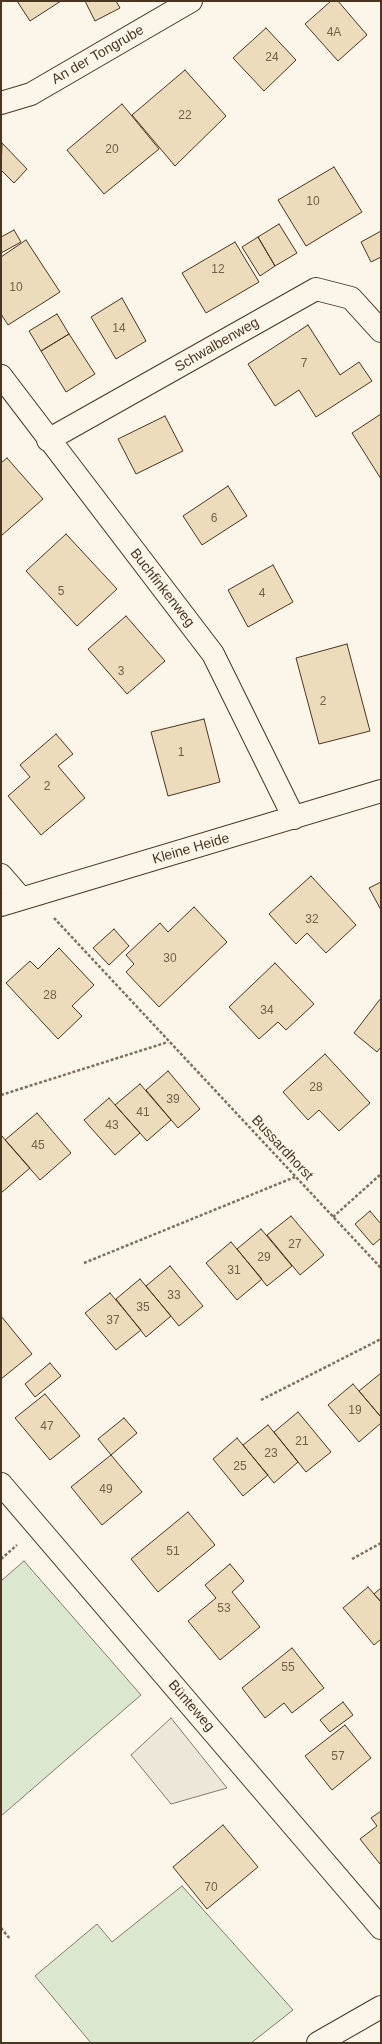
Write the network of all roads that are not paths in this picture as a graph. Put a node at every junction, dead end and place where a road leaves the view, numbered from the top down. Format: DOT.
graph roads {
  1 [pos="192,1"];
  2 [pos="1,103"];
  3 [pos="381,331"];
  4 [pos="1,376"];
  5 [pos="48,440"];
  6 [pos="381,791"];
  7 [pos="294,818"];
  8 [pos="1,875"];
  9 [pos="21,898"];
  10 [pos="1,905"];
  11 [pos="1,1484"];
  12 [pos="381,1928"];
  13 [pos="381,2007"];
  14 [pos="318,2043"];
  1 -- 2 [label="street, An der Tongrube"];
  3 -- 5 [label="street, Schwalbenweg"];
  4 -- 5 [label="street, Buchfinkenweg"];
  5 -- 7 [label="street, Buchfinkenweg"];
  6 -- 7 [label="street, Kleine Heide"];
  7 -- 9 [label="street, Kleine Heide"];
  8 -- 9 [label="street"];
  9 -- 10 [label="street, Kleine Heide"];
  11 -- 12 [label="street, Bünteweg"];
  13 -- 14 [label="street"];
}
